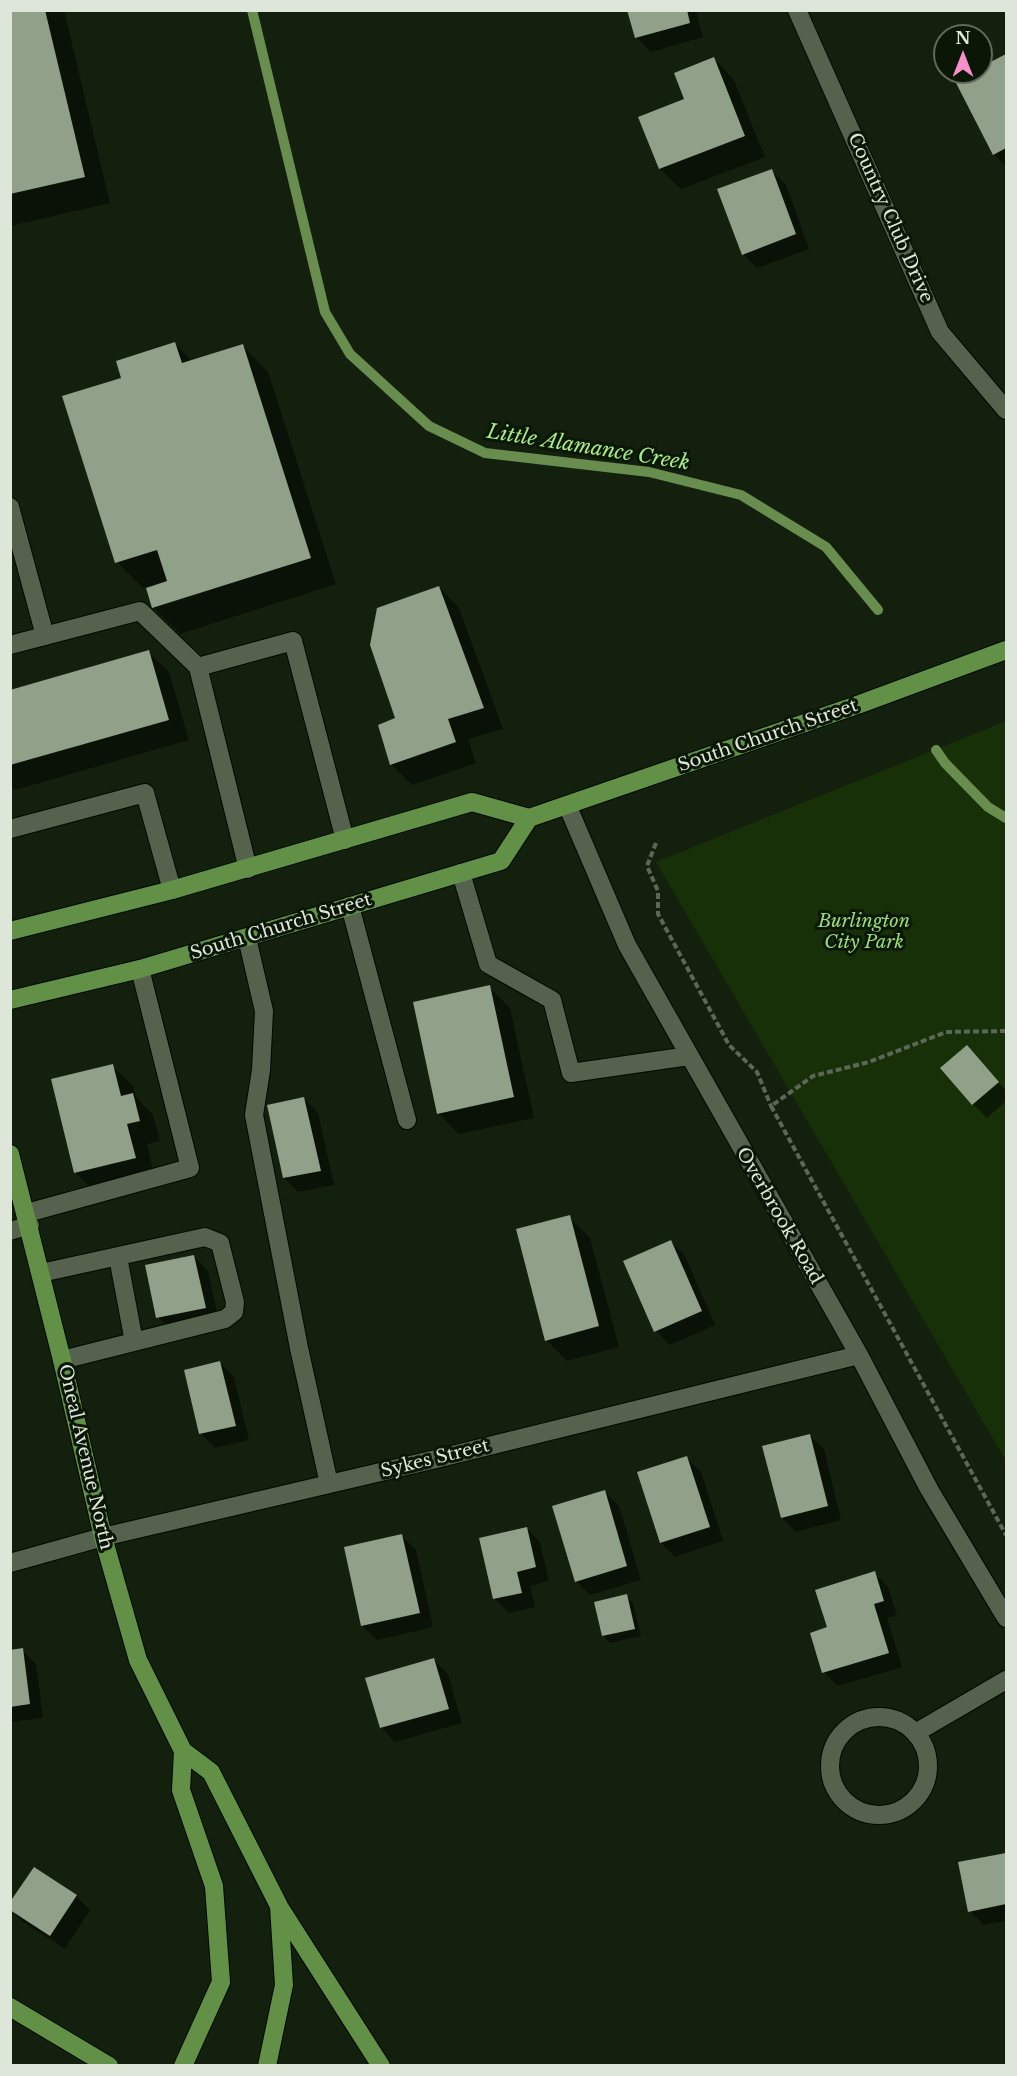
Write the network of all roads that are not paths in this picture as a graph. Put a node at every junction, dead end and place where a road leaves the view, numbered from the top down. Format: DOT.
graph roads {
  1 [pos="797,10"];
  2 [pos="1006,410"];
  3 [pos="10,507"];
  4 [pos="45,636"];
  5 [pos="10,645"];
  6 [pos="1006,650"];
  7 [pos="198,667"];
  8 [pos="568,807"];
  9 [pos="529,818"];
  10 [pos="10,829"];
  11 [pos="345,840"];
  12 [pos="248,869"];
  13 [pos="461,873"];
  14 [pos="172,890"];
  15 [pos="350,906"];
  16 [pos="10,931"];
  17 [pos="247,938"];
  18 [pos="140,969"];
  19 [pos="10,1000"];
  20 [pos="689,1056"];
  21 [pos="407,1120"];
  22 [pos="10,1154"];
  23 [pos="28,1219"];
  24 [pos="10,1231"];
  25 [pos="118,1257"];
  26 [pos="41,1273"];
  27 [pos="134,1342"];
  28 [pos="859,1355"];
  29 [pos="62,1360"];
  30 [pos="329,1484"];
  31 [pos="103,1538"];
  32 [pos="11,1562"];
  33 [pos="1006,1618"];
  34 [pos="1006,1680"];
  35 [pos="917,1732"];
  36 [pos="183,1751"];
  37 [pos="279,1906"];
  38 [pos="10,2007"];
  39 [pos="109,2066"];
  40 [pos="183,2066"];
  41 [pos="267,2066"];
  42 [pos="381,2066"];
  1 -- 2 [label="street, Country Club Drive"];
  3 -- 4 [label="street"];
  4 -- 5 [label="street"];
  4 -- 7 [label="street"];
  6 -- 8 [label="main road, South Church Street"];
  7 -- 11 [label="street"];
  7 -- 12 [label="street"];
  8 -- 9 [label="main road, South Church Street"];
  8 -- 20 [label="street, Overbrook Road"];
  9 -- 11 [label="main road"];
  9 -- 13 [label="main road, South Church Street"];
  10 -- 14 [label="street"];
  11 -- 12 [label="main road"];
  12 -- 14 [label="main road"];
  13 -- 15 [label="main road, South Church Street"];
  13 -- 20 [label="street"];
  14 -- 16 [label="main road"];
  15 -- 17 [label="main road, South Church Street"];
  15 -- 21 [label="street"];
  17 -- 18 [label="main road, South Church Street"];
  17 -- 30 [label="street"];
  18 -- 19 [label="main road, South Church Street"];
  18 -- 23 [label="street"];
  20 -- 28 [label="street, Overbrook Road"];
  22 -- 23 [label="main road, Oneal Avenue North"];
  23 -- 24 [label="street"];
  23 -- 26 [label="main road, Oneal Avenue North"];
  25 -- 26 [label="street"];
  25 -- 27 [label="street"];
  25 -- 27 [label="street"];
  26 -- 29 [label="main road, Oneal Avenue North"];
  27 -- 29 [label="street"];
  28 -- 30 [label="street, Sykes Street"];
  28 -- 33 [label="street, Overbrook Road"];
  29 -- 31 [label="main road, Oneal Avenue North"];
  30 -- 31 [label="street, Sykes Street"];
  31 -- 32 [label="street, Sykes Street"];
  31 -- 36 [label="main road, Oneal Avenue North"];
  34 -- 35 [label="street"];
  35 -- 35 [label="street"];
  36 -- 37 [label="main road, Oneal Avenue North"];
  36 -- 40 [label="main road, Oneal Avenue North"];
  37 -- 41 [label="main road, Oneal Avenue North"];
  37 -- 42 [label="main road"];
  38 -- 39 [label="main road"];
}
